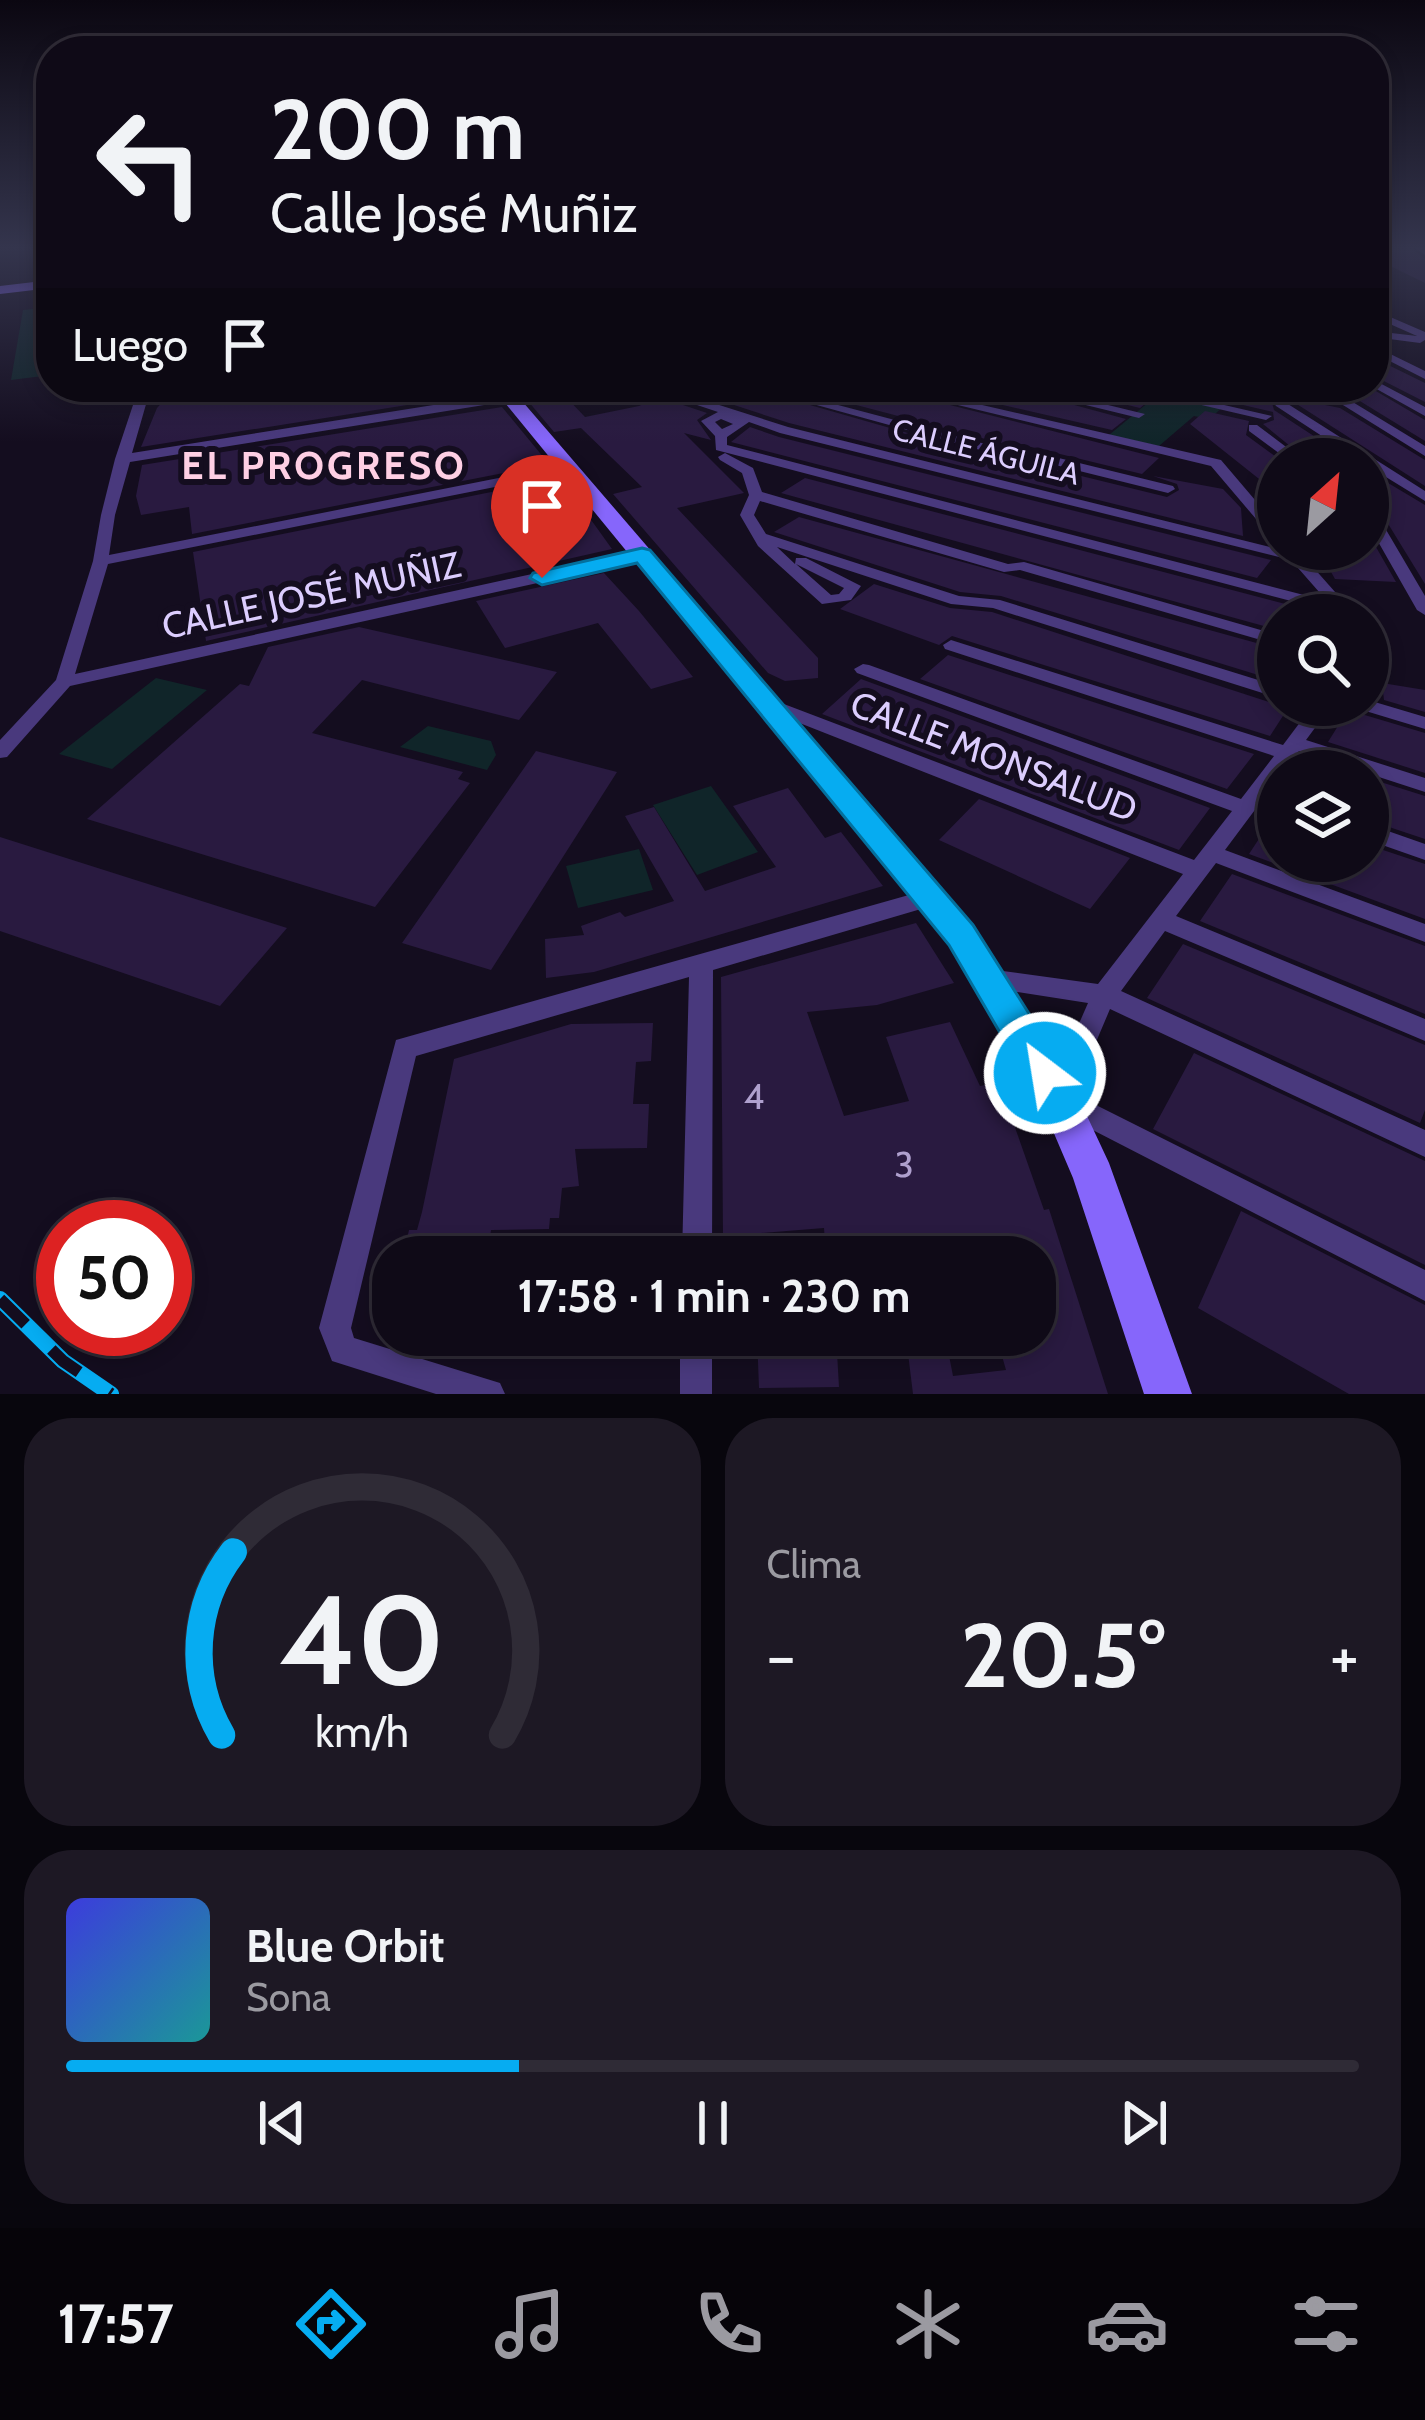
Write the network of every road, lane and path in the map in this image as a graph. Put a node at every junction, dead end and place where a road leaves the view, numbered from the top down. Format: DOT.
graph roads {
  1 [pos="1389,320"];
  2 [pos="1389,335"];
  3 [pos="1425,338"];
  4 [pos="1389,357"];
  5 [pos="1425,376"];
  6 [pos="1389,392"];
  7 [pos="140,402"];
  8 [pos="448,402"];
  9 [pos="514,402"];
  10 [pos="699,402"];
  11 [pos="816,402"];
  12 [pos="954,402"];
  13 [pos="1085,402"];
  14 [pos="1200,402"];
  15 [pos="1288,402"];
  16 [pos="1344,402"];
  17 [pos="1425,412"];
  18 [pos="1139,414"];
  19 [pos="1266,416"];
  20 [pos="1252,428"];
  21 [pos="721,435"];
  22 [pos="1266,438"];
  23 [pos="1337,438"];
  24 [pos="1171,452"];
  25 [pos="1425,452"];
  26 [pos="725,457"];
  27 [pos="122,459"];
  28 [pos="570,468"];
  29 [pos="1389,474"];
  30 [pos="1140,482"];
  31 [pos="1168,489"];
  32 [pos="756,495"];
  33 [pos="1425,497"];
  34 [pos="1257,512"];
  35 [pos="761,540"];
  36 [pos="1257,544"];
  37 [pos="1389,547"];
  38 [pos="642,555"];
  39 [pos="101,561"];
  40 [pos="1308,570"];
  41 [pos="1278,594"];
  42 [pos="1329,594"];
  43 [pos="1425,610"];
  44 [pos="1257,634"];
  45 [pos="951,644"];
  46 [pos="862,670"];
  47 [pos="64,682"];
  48 [pos="1257,685"];
  49 [pos="765,704"];
  50 [pos="1389,712"];
  51 [pos="1425,723"];
  52 [pos="1307,726"];
  53 [pos="1291,748"];
  54 [pos="0,752"];
  55 [pos="1425,785"];
  56 [pos="1257,799"];
  57 [pos="1257,803"];
  58 [pos="1389,839"];
  59 [pos="1425,852"];
  60 [pos="1205,862"];
  61 [pos="930,898"];
  62 [pos="1162,920"];
  63 [pos="1425,933"];
  64 [pos="700,963"];
  65 [pos="988,979"];
  66 [pos="1104,994"];
  67 [pos="1425,1030"];
  68 [pos="1060,1099"];
  69 [pos="1425,1144"];
  70 [pos="697,1236"];
  71 [pos="1425,1286"];
  72 [pos="696,1356"];
  73 [pos="489,1394"];
  74 [pos="696,1394"];
  75 [pos="1168,1394"];
  1 -- 3 [label="street"];
  2 -- 3 [label="street"];
  4 -- 5 [label="street"];
  6 -- 17 [label="street"];
  7 -- 27 [label="street"];
  8 -- 27 [label="street"];
  9 -- 28 [label="main road"];
  10 -- 36 [label="street, CALLE ÁGUILA"];
  11 -- 30 [label="street"];
  12 -- 24 [label="street"];
  13 -- 18 [label="street"];
  14 -- 19 [label="street"];
  15 -- 23 [label="street"];
  16 -- 25 [label="street"];
  20 -- 22 [label="street"];
  21 -- 41 [label="street"];
  24 -- 30 [label="street"];
  24 -- 34 [label="street"];
  26 -- 32 [label="street"];
  27 -- 39 [label="street"];
  28 -- 38 [label="main road"];
  28 -- 39 [label="street"];
  29 -- 33 [label="street"];
  30 -- 31 [label="street"];
  32 -- 35 [label="street"];
  32 -- 44 [label="street"];
  35 -- 35 [label="street"];
  35 -- 48 [label="street"];
  37 -- 43 [label="street"];
  38 -- 47 [label="street, CALLE JOSÉ MUÑIZ"];
  38 -- 49 [label="main road"];
  39 -- 47 [label="street"];
  40 -- 42 [label="street"];
  45 -- 53 [label="street"];
  46 -- 56 [label="street"];
  47 -- 54 [label="street"];
  49 -- 60 [label="street, CALLE MONSALUD"];
  49 -- 61 [label="main road"];
  50 -- 51 [label="street"];
  52 -- 53 [label="street"];
  53 -- 55 [label="street"];
  57 -- 60 [label="street"];
  58 -- 59 [label="street"];
  60 -- 62 [label="street"];
  60 -- 63 [label="street, CALLE MONSALUD"];
  61 -- 64 [label="street"];
  61 -- 65 [label="main road"];
  62 -- 66 [label="street"];
  62 -- 67 [label="street"];
  64 -- 70 [label="street"];
  64 -- 73 [label="street"];
  65 -- 66 [label="street"];
  65 -- 68 [label="main road"];
  66 -- 68 [label="street"];
  66 -- 69 [label="street"];
  68 -- 71 [label="street"];
  68 -- 75 [label="main road"];
  72 -- 74 [label="street"];
}
